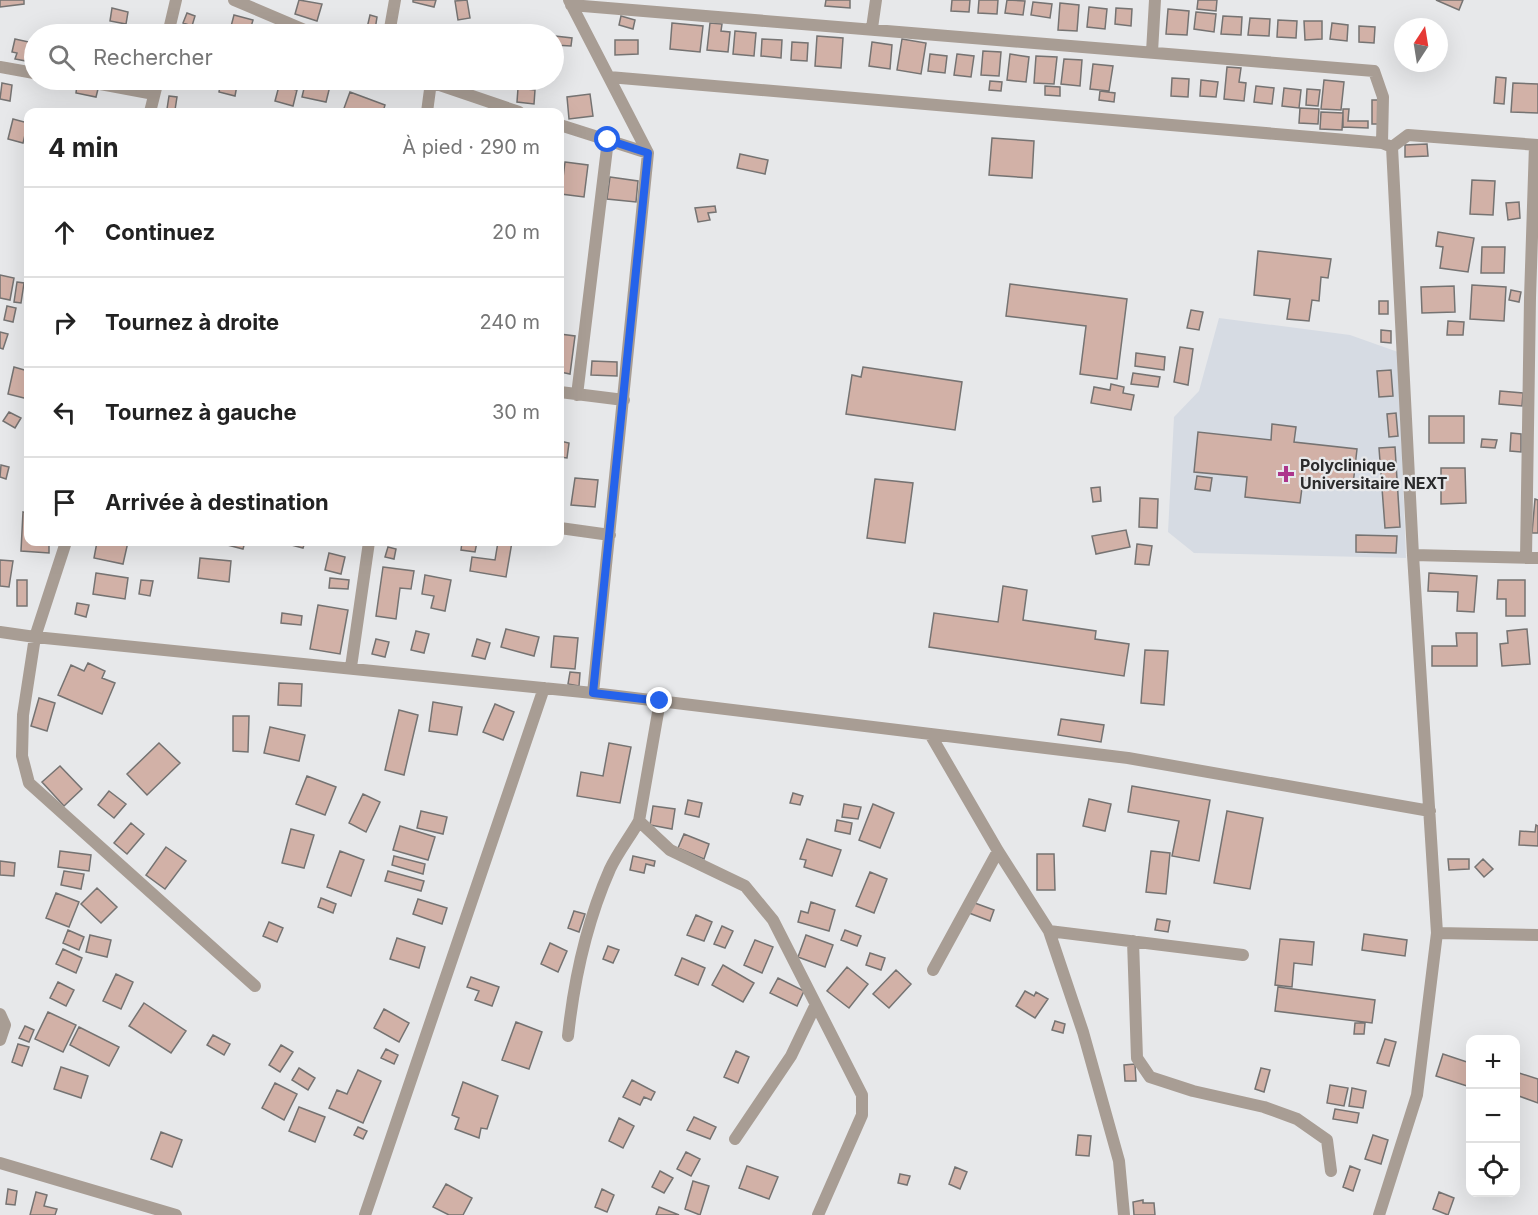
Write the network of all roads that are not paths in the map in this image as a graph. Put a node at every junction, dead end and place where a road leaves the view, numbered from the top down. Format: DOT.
graph roads {
  1 [pos="176,0"];
  2 [pos="234,0"];
  3 [pos="395,0"];
  4 [pos="876,0"];
  5 [pos="1155,0"];
  6 [pos="570,2"];
  7 [pos="170,24"];
  8 [pos="290,24"];
  9 [pos="391,24"];
  10 [pos="872,28"];
  11 [pos="1152,52"];
  12 [pos="0,68"];
  13 [pos="24,72"];
  14 [pos="609,77"];
  15 [pos="133,90"];
  16 [pos="155,90"];
  17 [pos="428,90"];
  18 [pos="454,90"];
  19 [pos="154,94"];
  20 [pos="151,108"];
  21 [pos="427,108"];
  22 [pos="507,108"];
  23 [pos="564,126"];
  24 [pos="608,140"];
  25 [pos="1387,145"];
  26 [pos="1537,145"];
  27 [pos="648,153"];
  28 [pos="564,393"];
  29 [pos="577,395"];
  30 [pos="624,400"];
  31 [pos="564,529"];
  32 [pos="610,535"];
  33 [pos="65,546"];
  34 [pos="368,546"];
  35 [pos="1413,555"];
  36 [pos="1532,558"];
  37 [pos="0,632"];
  38 [pos="35,637"];
  39 [pos="351,667"];
  40 [pos="544,688"];
  41 [pos="593,693"];
  42 [pos="660,701"];
  43 [pos="930,734"];
  44 [pos="1431,811"];
  45 [pos="639,821"];
  46 [pos="998,851"];
  47 [pos="1049,931"];
  48 [pos="1437,933"];
  49 [pos="1538,935"];
  50 [pos="1133,941"];
  51 [pos="1243,955"];
  52 [pos="933,970"];
  53 [pos="255,986"];
  54 [pos="815,1006"];
  55 [pos="0,1014"];
  56 [pos="568,1036"];
  57 [pos="0,1040"];
  58 [pos="735,1139"];
  59 [pos="0,1163"];
  60 [pos="1331,1171"];
  61 [pos="176,1215"];
  62 [pos="365,1215"];
  63 [pos="818,1215"];
  64 [pos="1124,1215"];
  65 [pos="1379,1215"];
  1 -- 7 [label="street"];
  2 -- 8 [label="street"];
  3 -- 9 [label="street"];
  4 -- 10 [label="street"];
  5 -- 11 [label="street"];
  6 -- 10 [label="street"];
  6 -- 14 [label="street"];
  10 -- 11 [label="street"];
  11 -- 25 [label="street"];
  12 -- 13 [label="street"];
  14 -- 25 [label="street"];
  14 -- 27 [label="street"];
  15 -- 19 [label="street"];
  16 -- 19 [label="street"];
  17 -- 21 [label="street"];
  18 -- 22 [label="street"];
  19 -- 20 [label="street"];
  23 -- 24 [label="street"];
  24 -- 27 [label="street"];
  24 -- 29 [label="street"];
  25 -- 26 [label="street"];
  25 -- 35 [label="street"];
  26 -- 36 [label="street"];
  27 -- 30 [label="street"];
  28 -- 29 [label="street"];
  29 -- 30 [label="street"];
  30 -- 32 [label="street"];
  31 -- 32 [label="street"];
  32 -- 41 [label="street"];
  33 -- 38 [label="street"];
  34 -- 39 [label="street"];
  35 -- 36 [label="street"];
  35 -- 44 [label="street"];
  37 -- 38 [label="street"];
  38 -- 39 [label="street"];
  38 -- 53 [label="street"];
  39 -- 40 [label="street"];
  40 -- 41 [label="street"];
  40 -- 62 [label="street"];
  41 -- 42 [label="street"];
  42 -- 43 [label="street"];
  42 -- 45 [label="street"];
  43 -- 44 [label="street"];
  43 -- 46 [label="street"];
  44 -- 48 [label="street"];
  45 -- 54 [label="street"];
  45 -- 56 [label="street"];
  46 -- 47 [label="street"];
  46 -- 52 [label="street"];
  47 -- 50 [label="street"];
  47 -- 64 [label="street"];
  48 -- 49 [label="street"];
  48 -- 65 [label="street"];
  50 -- 51 [label="street"];
  50 -- 60 [label="street"];
  54 -- 58 [label="street"];
  54 -- 63 [label="street"];
  55 -- 57 [label="street"];
  59 -- 61 [label="street"];
}
